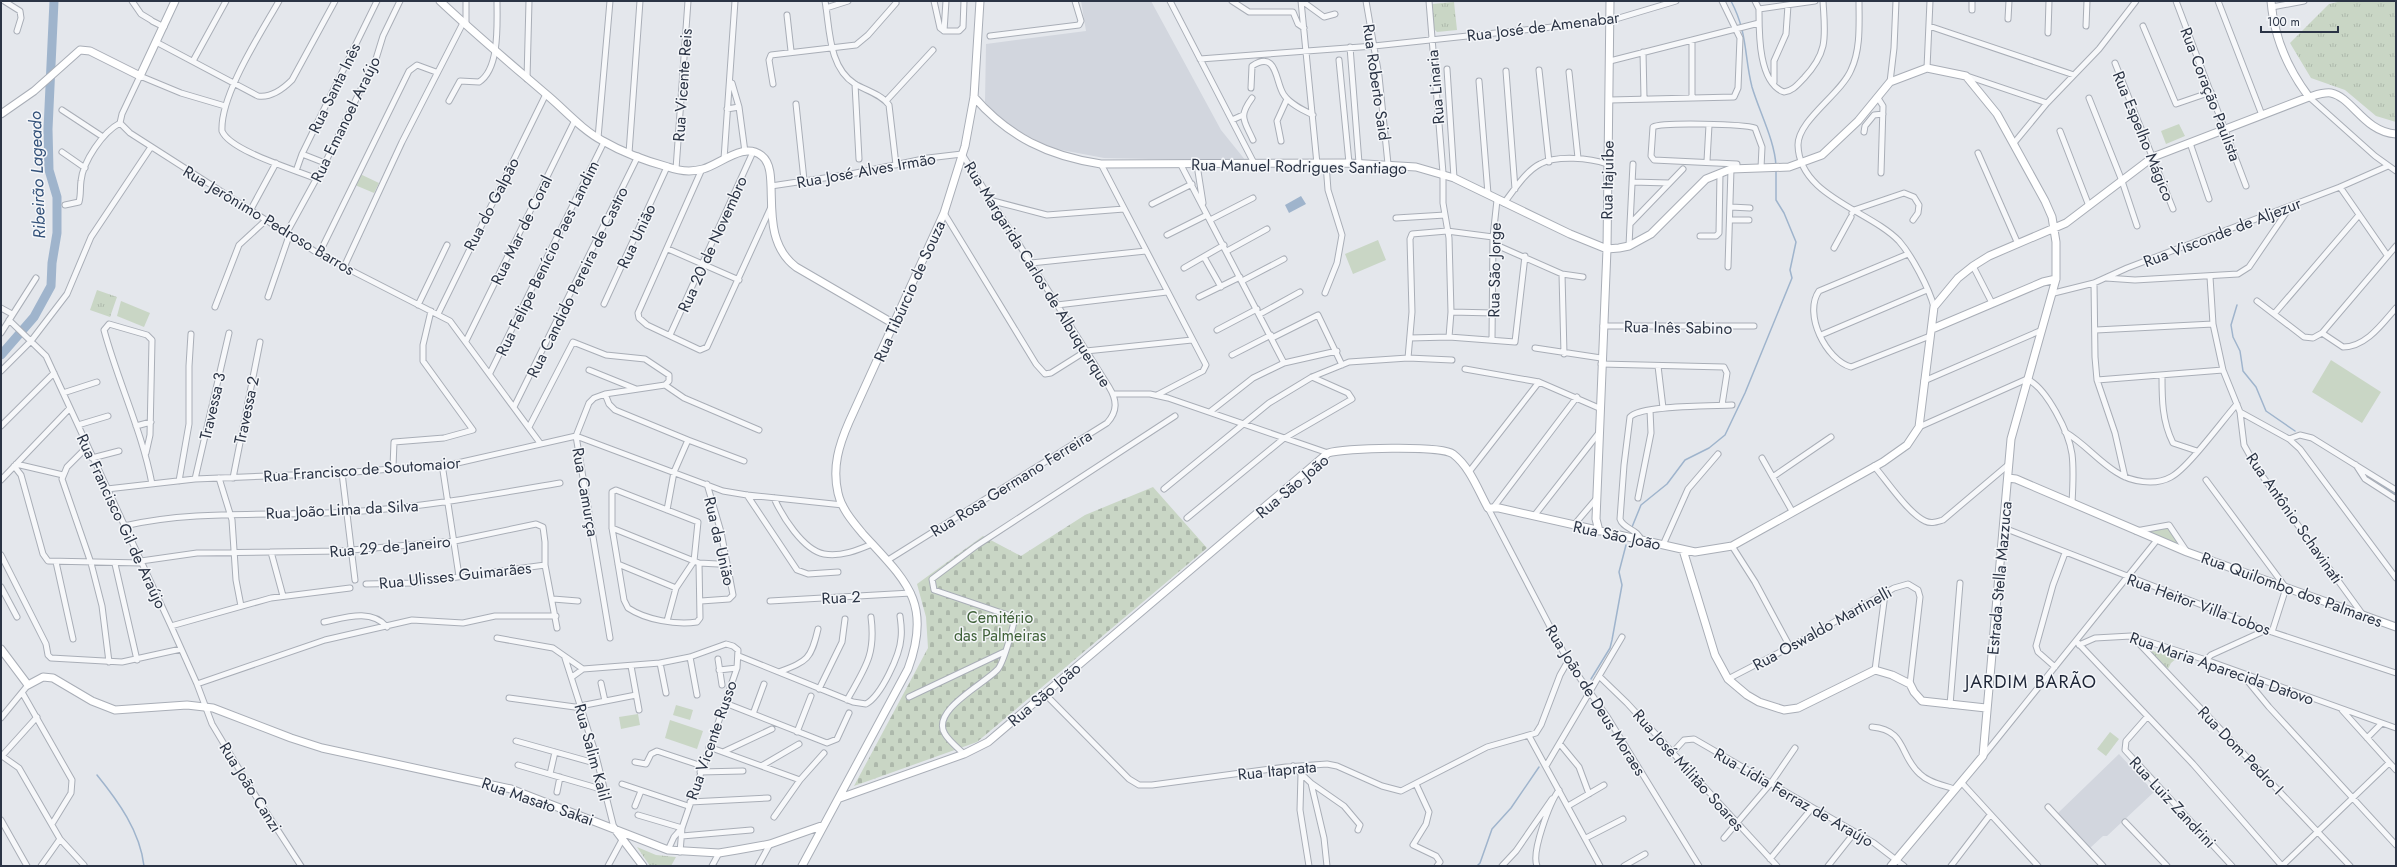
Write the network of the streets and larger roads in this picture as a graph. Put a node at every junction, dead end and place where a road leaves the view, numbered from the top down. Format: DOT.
graph roads {
  1 [pos="4,1"];
  2 [pos="132,1"];
  3 [pos="175,1"];
  4 [pos="226,1"];
  5 [pos="279,1"];
  6 [pos="335,1"];
  7 [pos="377,1"];
  8 [pos="400,1"];
  9 [pos="440,1"];
  10 [pos="466,1"];
  11 [pos="498,1"];
  12 [pos="529,1"];
  13 [pos="610,1"];
  14 [pos="640,1"];
  15 [pos="688,1"];
  16 [pos="735,1"];
  17 [pos="825,1"];
  18 [pos="848,1"];
  19 [pos="934,1"];
  20 [pos="946,1"];
  21 [pos="964,1"];
  22 [pos="980,1"];
  23 [pos="1075,1"];
  24 [pos="1170,1"];
  25 [pos="1232,1"];
  26 [pos="1302,1"];
  27 [pos="1366,1"];
  28 [pos="1429,1"];
  29 [pos="1610,1"];
  30 [pos="1676,1"];
  31 [pos="1722,1"];
  32 [pos="1755,1"];
  33 [pos="1814,1"];
  34 [pos="1823,1"];
  35 [pos="1859,1"];
  36 [pos="1896,1"];
  37 [pos="1930,1"];
  38 [pos="1972,1"];
  39 [pos="2009,1"];
  40 [pos="2049,1"];
  41 [pos="2087,1"];
  42 [pos="2136,1"];
  43 [pos="2176,1"];
  44 [pos="2218,1"];
  45 [pos="2304,1"];
  46 [pos="840,3"];
  47 [pos="896,3"];
  48 [pos="2272,4"];
  49 [pos="1788,5"];
  50 [pos="826,8"];
  51 [pos="1759,9"];
  52 [pos="1972,10"];
  53 [pos="1335,14"];
  54 [pos="787,15"];
  55 [pos="2008,19"];
  56 [pos="1609,21"];
  57 [pos="1759,23"];
  58 [pos="464,24"];
  59 [pos="1929,26"];
  60 [pos="2086,26"];
  61 [pos="2143,26"];
  62 [pos="164,27"];
  63 [pos="1304,28"];
  64 [pos="1738,28"];
  65 [pos="17,31"];
  66 [pos="944,31"];
  67 [pos="2048,33"];
  68 [pos="990,36"];
  69 [pos="1432,40"];
  70 [pos="1692,40"];
  71 [pos="156,42"];
  72 [pos="1374,46"];
  73 [pos="832,47"];
  74 [pos="1350,47"];
  75 [pos="933,50"];
  76 [pos="791,51"];
  77 [pos="1307,51"];
  78 [pos="496,52"];
  79 [pos="1643,52"];
  80 [pos="1200,59"];
  81 [pos="1339,60"];
  82 [pos="193,61"];
  83 [pos="1610,61"];
  84 [pos="2115,63"];
  85 [pos="1927,68"];
  86 [pos="1447,69"];
  87 [pos="1539,70"];
  88 [pos="1506,71"];
  89 [pos="436,72"];
  90 [pos="1569,72"];
  91 [pos="2074,75"];
  92 [pos="140,76"];
  93 [pos="1966,76"];
  94 [pos="527,79"];
  95 [pos="731,79"];
  96 [pos="1479,81"];
  97 [pos="1774,82"];
  98 [pos="1890,82"];
  99 [pos="234,84"];
  100 [pos="773,84"];
  101 [pos="855,84"];
  102 [pos="1251,88"];
  103 [pos="2211,92"];
  104 [pos="546,94"];
  105 [pos="974,97"];
  106 [pos="2309,97"];
  107 [pos="1252,98"];
  108 [pos="1644,98"];
  109 [pos="1692,98"];
  110 [pos="1878,98"];
  111 [pos="2089,98"];
  112 [pos="1287,99"];
  113 [pos="449,100"];
  114 [pos="1610,100"];
  115 [pos="886,101"];
  116 [pos="2047,103"];
  117 [pos="796,104"];
  118 [pos="225,106"];
  119 [pos="739,107"];
  120 [pos="727,109"];
  121 [pos="62,110"];
  122 [pos="1,114"];
  123 [pos="1883,114"];
  124 [pos="1243,115"];
  125 [pos="1312,115"];
  126 [pos="2262,115"];
  127 [pos="575,120"];
  128 [pos="1232,120"];
  129 [pos="120,123"];
  130 [pos="1709,125"];
  131 [pos="2224,130"];
  132 [pos="2060,131"];
  133 [pos="1864,132"];
  134 [pos="2396,134"];
  135 [pos="103,137"];
  136 [pos="601,140"];
  137 [pos="1253,140"];
  138 [pos="1281,141"];
  139 [pos="2014,143"];
  140 [pos="2190,143"];
  141 [pos="150,147"];
  142 [pos="62,152"];
  143 [pos="745,152"];
  144 [pos="753,152"];
  145 [pos="629,153"];
  146 [pos="1978,153"];
  147 [pos="302,154"];
  148 [pos="962,154"];
  149 [pos="638,156"];
  150 [pos="2153,157"];
  151 [pos="1578,158"];
  152 [pos="724,159"];
  153 [pos="859,159"];
  154 [pos="1707,161"];
  155 [pos="1549,162"];
  156 [pos="276,163"];
  157 [pos="1349,163"];
  158 [pos="1359,163"];
  159 [pos="325,164"];
  160 [pos="1101,164"];
  161 [pos="1317,164"];
  162 [pos="1326,164"];
  163 [pos="1388,164"];
  164 [pos="1607,164"];
  165 [pos="1633,164"];
  166 [pos="1802,164"];
  167 [pos="896,165"];
  168 [pos="1181,165"];
  169 [pos="1197,165"];
  170 [pos="1255,165"];
  171 [pos="2388,166"];
  172 [pos="667,167"];
  173 [pos="85,168"];
  174 [pos="1764,168"];
  175 [pos="676,169"];
  176 [pos="702,169"];
  177 [pos="1683,169"];
  178 [pos="1734,169"];
  179 [pos="296,171"];
  180 [pos="2396,171"];
  181 [pos="1443,173"];
  182 [pos="1720,173"];
  183 [pos="1881,173"];
  184 [pos="1454,178"];
  185 [pos="317,179"];
  186 [pos="804,180"];
  187 [pos="2122,181"];
  188 [pos="1632,182"];
  189 [pos="1670,183"];
  190 [pos="1192,184"];
  191 [pos="771,186"];
  192 [pos="2246,186"];
  193 [pos="2340,187"];
  194 [pos="1516,189"];
  195 [pos="1488,194"];
  196 [pos="1253,198"];
  197 [pos="2209,199"];
  198 [pos="993,201"];
  199 [pos="1501,201"];
  200 [pos="1152,204"];
  201 [pos="65,205"];
  202 [pos="2089,206"];
  203 [pos="2291,206"];
  204 [pos="771,207"];
  205 [pos="1731,207"];
  206 [pos="1124,208"];
  207 [pos="1750,208"];
  208 [pos="1204,209"];
  209 [pos="2173,209"];
  210 [pos="250,211"];
  211 [pos="944,213"];
  212 [pos="1852,213"];
  213 [pos="1445,215"];
  214 [pos="2360,215"];
  215 [pos="1208,218"];
  216 [pos="1396,218"];
  217 [pos="1731,220"];
  218 [pos="1749,220"];
  219 [pos="1913,220"];
  220 [pos="265,221"];
  221 [pos="1630,224"];
  222 [pos="2137,226"];
  223 [pos="1267,229"];
  224 [pos="2054,229"];
  225 [pos="1447,231"];
  226 [pos="288,235"];
  227 [pos="1167,235"];
  228 [pos="1700,236"];
  229 [pos="1494,237"];
  230 [pos="1494,244"];
  231 [pos="2018,244"];
  232 [pos="447,245"];
  233 [pos="1224,245"];
  234 [pos="1629,246"];
  235 [pos="2396,246"];
  236 [pos="1834,248"];
  237 [pos="668,249"];
  238 [pos="1607,249"];
  239 [pos="1146,251"];
  240 [pos="1227,251"];
  241 [pos="319,254"];
  242 [pos="1908,254"];
  243 [pos="2387,255"];
  244 [pos="1525,256"];
  245 [pos="1204,257"];
  246 [pos="1284,259"];
  247 [pos="1031,263"];
  248 [pos="703,264"];
  249 [pos="1973,266"];
  250 [pos="344,267"];
  251 [pos="1728,267"];
  252 [pos="1184,268"];
  253 [pos="1562,274"];
  254 [pos="1583,277"];
  255 [pos="2105,277"];
  256 [pos="2210,277"];
  257 [pos="36,278"];
  258 [pos="1241,279"];
  259 [pos="2056,279"];
  260 [pos="738,280"];
  261 [pos="2094,283"];
  262 [pos="1221,287"];
  263 [pos="1927,290"];
  264 [pos="1167,292"];
  265 [pos="1300,292"];
  266 [pos="1325,293"];
  267 [pos="2054,293"];
  268 [pos="1199,297"];
  269 [pos="268,298"];
  270 [pos="2257,301"];
  271 [pos="1992,303"];
  272 [pos="604,304"];
  273 [pos="1057,304"];
  274 [pos="418,305"];
  275 [pos="215,307"];
  276 [pos="1934,307"];
  277 [pos="1,308"];
  278 [pos="2396,308"];
  279 [pos="1257,309"];
  280 [pos="431,311"];
  281 [pos="1451,312"];
  282 [pos="1494,313"];
  283 [pos="12,314"];
  284 [pos="438,314"];
  285 [pos="1260,314"];
  286 [pos="2274,314"];
  287 [pos="8,320"];
  288 [pos="894,324"];
  289 [pos="2213,324"];
  290 [pos="1603,326"];
  291 [pos="1754,326"];
  292 [pos="1217,330"];
  293 [pos="2042,330"];
  294 [pos="2096,330"];
  295 [pos="1,333"];
  296 [pos="229,333"];
  297 [pos="1931,333"];
  298 [pos="2322,333"];
  299 [pos="191,334"];
  300 [pos="1821,335"];
  301 [pos="670,336"];
  302 [pos="1271,336"];
  303 [pos="1449,337"];
  304 [pos="1410,338"];
  305 [pos="1192,340"];
  306 [pos="1492,340"];
  307 [pos="31,341"];
  308 [pos="466,341"];
  309 [pos="260,342"];
  310 [pos="1535,348"];
  311 [pos="1086,351"];
  312 [pos="1337,351"];
  313 [pos="1564,354"];
  314 [pos="1232,356"];
  315 [pos="1408,358"];
  316 [pos="1452,360"];
  317 [pos="1601,361"];
  318 [pos="1284,363"];
  319 [pos="1342,365"];
  320 [pos="1658,366"];
  321 [pos="1465,369"];
  322 [pos="589,370"];
  323 [pos="2223,370"];
  324 [pos="1,371"];
  325 [pos="54,373"];
  326 [pos="490,373"];
  327 [pos="2162,376"];
  328 [pos="1312,378"];
  329 [pos="2027,379"];
  330 [pos="2097,380"];
  331 [pos="1924,381"];
  332 [pos="97,382"];
  333 [pos="1539,382"];
  334 [pos="667,384"];
  335 [pos="636,389"];
  336 [pos="63,393"];
  337 [pos="605,394"];
  338 [pos="1113,394"];
  339 [pos="1157,395"];
  340 [pos="1577,397"];
  341 [pos="2237,404"];
  342 [pos="1732,405"];
  343 [pos="1722,406"];
  344 [pos="514,407"];
  345 [pos="70,408"];
  346 [pos="1599,408"];
  347 [pos="1663,408"];
  348 [pos="1650,410"];
  349 [pos="1211,411"];
  350 [pos="2240,412"];
  351 [pos="108,416"];
  352 [pos="1175,416"];
  353 [pos="150,422"];
  354 [pos="1243,422"];
  355 [pos="78,425"];
  356 [pos="1,426"];
  357 [pos="136,426"];
  358 [pos="529,427"];
  359 [pos="1919,427"];
  360 [pos="759,430"];
  361 [pos="2065,432"];
  362 [pos="1598,434"];
  363 [pos="576,436"];
  364 [pos="1831,437"];
  365 [pos="1283,438"];
  366 [pos="2289,439"];
  367 [pos="688,440"];
  368 [pos="540,443"];
  369 [pos="87,447"];
  370 [pos="2197,450"];
  371 [pos="119,451"];
  372 [pos="146,453"];
  373 [pos="1328,453"];
  374 [pos="1718,454"];
  375 [pos="92,458"];
  376 [pos="1762,458"];
  377 [pos="744,461"];
  378 [pos="442,464"];
  379 [pos="2355,464"];
  380 [pos="15,465"];
  381 [pos="2008,465"];
  382 [pos="1874,466"];
  383 [pos="392,467"];
  384 [pos="674,472"];
  385 [pos="1469,472"];
  386 [pos="342,473"];
  387 [pos="63,475"];
  388 [pos="1774,476"];
  389 [pos="1997,476"];
  390 [pos="2125,477"];
  391 [pos="219,478"];
  392 [pos="233,478"];
  393 [pos="2008,478"];
  394 [pos="195,479"];
  395 [pos="1,480"];
  396 [pos="2206,480"];
  397 [pos="179,481"];
  398 [pos="560,483"];
  399 [pos="152,484"];
  400 [pos="707,484"];
  401 [pos="107,489"];
  402 [pos="1164,489"];
  403 [pos="2396,490"];
  404 [pos="747,495"];
  405 [pos="1598,496"];
  406 [pos="774,498"];
  407 [pos="1638,498"];
  408 [pos="2396,499"];
  409 [pos="448,502"];
  410 [pos="2072,503"];
  411 [pos="843,505"];
  412 [pos="1491,508"];
  413 [pos="667,510"];
  414 [pos="1792,511"];
  415 [pos="347,512"];
  416 [pos="230,515"];
  417 [pos="1534,516"];
  418 [pos="1187,518"];
  419 [pos="1596,519"];
  420 [pos="124,526"];
  421 [pos="1574,526"];
  422 [pos="612,528"];
  423 [pos="2004,528"];
  424 [pos="1587,529"];
  425 [pos="1599,531"];
  426 [pos="2136,531"];
  427 [pos="1641,540"];
  428 [pos="2157,540"];
  429 [pos="455,541"];
  430 [pos="872,544"];
  431 [pos="1663,545"];
  432 [pos="1732,546"];
  433 [pos="352,550"];
  434 [pos="1683,550"];
  435 [pos="272,552"];
  436 [pos="2187,552"];
  437 [pos="234,553"];
  438 [pos="2065,553"];
  439 [pos="2,558"];
  440 [pos="726,560"];
  441 [pos="888,560"];
  442 [pos="56,562"];
  443 [pos="142,562"];
  444 [pos="696,562"];
  445 [pos="91,563"];
  446 [pos="115,564"];
  447 [pos="618,564"];
  448 [pos="545,565"];
  449 [pos="838,572"];
  450 [pos="459,576"];
  451 [pos="2126,577"];
  452 [pos="2396,578"];
  453 [pos="355,580"];
  454 [pos="1960,583"];
  455 [pos="366,584"];
  456 [pos="1,587"];
  457 [pos="350,588"];
  458 [pos="676,588"];
  459 [pos="2286,588"];
  460 [pos="911,593"];
  461 [pos="1885,594"];
  462 [pos="283,596"];
  463 [pos="553,599"];
  464 [pos="578,601"];
  465 [pos="700,601"];
  466 [pos="770,601"];
  467 [pos="241,606"];
  468 [pos="556,616"];
  469 [pos="900,616"];
  470 [pos="2364,616"];
  471 [pos="18,617"];
  472 [pos="871,617"];
  473 [pos="844,619"];
  474 [pos="667,621"];
  475 [pos="324,622"];
  476 [pos="171,626"];
  477 [pos="2396,626"];
  478 [pos="387,627"];
  479 [pos="557,628"];
  480 [pos="818,628"];
  481 [pos="2266,630"];
  482 [pos="2272,632"];
  483 [pos="2131,636"];
  484 [pos="1622,637"];
  485 [pos="497,638"];
  486 [pos="610,638"];
  487 [pos="73,639"];
  488 [pos="2077,643"];
  489 [pos="1790,647"];
  490 [pos="181,649"];
  491 [pos="1004,652"];
  492 [pos="2,654"];
  493 [pos="739,654"];
  494 [pos="690,657"];
  495 [pos="565,658"];
  496 [pos="718,659"];
  497 [pos="137,660"];
  498 [pos="2206,660"];
  499 [pos="1568,661"];
  500 [pos="109,662"];
  501 [pos="660,663"];
  502 [pos="631,666"];
  503 [pos="2055,667"];
  504 [pos="737,668"];
  505 [pos="583,669"];
  506 [pos="719,670"];
  507 [pos="1875,670"];
  508 [pos="779,672"];
  509 [pos="2241,672"];
  510 [pos="2396,673"];
  511 [pos="1599,676"];
  512 [pos="572,677"];
  513 [pos="1728,679"];
  514 [pos="601,683"];
  515 [pos="197,684"];
  516 [pos="764,684"];
  517 [pos="1910,684"];
  518 [pos="28,685"];
  519 [pos="722,685"];
  520 [pos="819,689"];
  521 [pos="1589,690"];
  522 [pos="666,693"];
  523 [pos="23,694"];
  524 [pos="1045,694"];
  525 [pos="636,695"];
  526 [pos="697,695"];
  527 [pos="811,696"];
  528 [pos="909,697"];
  529 [pos="508,698"];
  530 [pos="847,700"];
  531 [pos="605,701"];
  532 [pos="725,703"];
  533 [pos="1950,705"];
  534 [pos="205,706"];
  535 [pos="581,706"];
  536 [pos="1986,708"];
  537 [pos="639,710"];
  538 [pos="2342,710"];
  539 [pos="849,713"];
  540 [pos="753,714"];
  541 [pos="37,717"];
  542 [pos="2147,717"];
  543 [pos="1,718"];
  544 [pos="2381,724"];
  545 [pos="1872,728"];
  546 [pos="2396,728"];
  547 [pos="772,729"];
  548 [pos="797,732"];
  549 [pos="1529,736"];
  550 [pos="2367,738"];
  551 [pos="516,741"];
  552 [pos="799,744"];
  553 [pos="1560,744"];
  554 [pos="709,747"];
  555 [pos="1795,748"];
  556 [pos="556,752"];
  557 [pos="723,752"];
  558 [pos="824,753"];
  559 [pos="1672,753"];
  560 [pos="964,754"];
  561 [pos="1983,756"];
  562 [pos="2,757"];
  563 [pos="635,762"];
  564 [pos="2389,763"];
  565 [pos="598,764"];
  566 [pos="518,765"];
  567 [pos="702,766"];
  568 [pos="763,766"];
  569 [pos="1293,766"];
  570 [pos="1546,766"];
  571 [pos="2396,770"];
  572 [pos="743,771"];
  573 [pos="700,772"];
  574 [pos="550,774"];
  575 [pos="1301,774"];
  576 [pos="560,777"];
  577 [pos="800,780"];
  578 [pos="1960,782"];
  579 [pos="1770,783"];
  580 [pos="622,784"];
  581 [pos="1312,784"];
  582 [pos="1416,784"];
  583 [pos="1604,785"];
  584 [pos="1954,789"];
  585 [pos="604,790"];
  586 [pos="1559,790"];
  587 [pos="640,791"];
  588 [pos="557,792"];
  589 [pos="1589,794"];
  590 [pos="2353,797"];
  591 [pos="768,798"];
  592 [pos="840,798"];
  593 [pos="1552,799"];
  594 [pos="689,804"];
  595 [pos="635,806"];
  596 [pos="1568,806"];
  597 [pos="2048,807"];
  598 [pos="1812,808"];
  599 [pos="638,815"];
  600 [pos="1990,815"];
  601 [pos="774,817"];
  602 [pos="1623,819"];
  603 [pos="1,820"];
  604 [pos="2125,822"];
  605 [pos="1737,823"];
  606 [pos="52,824"];
  607 [pos="824,825"];
  608 [pos="614,828"];
  609 [pos="682,828"];
  610 [pos="751,830"];
  611 [pos="1358,830"];
  612 [pos="2318,831"];
  613 [pos="1855,832"];
  614 [pos="682,836"];
  615 [pos="1586,838"];
  616 [pos="1724,838"];
  617 [pos="60,840"];
  618 [pos="622,840"];
  619 [pos="770,844"];
  620 [pos="2396,844"];
  621 [pos="668,850"];
  622 [pos="680,852"];
  623 [pos="719,853"];
  624 [pos="1645,854"];
  625 [pos="1770,859"];
  626 [pos="1897,859"];
  627 [pos="27,866"];
  628 [pos="41,866"];
  629 [pos="84,866"];
  630 [pos="301,866"];
  631 [pos="608,866"];
  632 [pos="643,866"];
  633 [pos="712,866"];
  634 [pos="758,866"];
  635 [pos="802,866"];
  636 [pos="1309,866"];
  637 [pos="1327,866"];
  638 [pos="1437,866"];
  639 [pos="1502,866"];
  640 [pos="1537,866"];
  641 [pos="1600,866"];
  642 [pos="1624,866"];
  643 [pos="1699,866"];
  644 [pos="1777,866"];
  645 [pos="1828,866"];
  646 [pos="1891,866"];
  647 [pos="1904,866"];
  648 [pos="1951,866"];
  649 [pos="2038,866"];
  650 [pos="2103,866"];
  651 [pos="2167,866"];
  652 [pos="2232,866"];
  653 [pos="2282,866"];
  654 [pos="2350,866"];
  1 -- 65 [label="street"];
  2 -- 62 [label="street"];
  3 -- 62 [label="street"];
  4 -- 82 [label="street"];
  5 -- 99 [label="street"];
  6 -- 99 [label="street"];
  7 -- 147 [label="street, Rua Santa Inês"];
  8 -- 159 [label="street, Rua Emanoel Araújo"];
  9 -- 58 [label="street"];
  10 -- 58 [label="street"];
  11 -- 78 [label="street"];
  12 -- 94 [label="street"];
  13 -- 136 [label="street"];
  14 -- 145 [label="street"];
  15 -- 175 [label="street, Rua Vicente Reis"];
  16 -- 95 [label="street"];
  17 -- 50 [label="street"];
  18 -- 46 [label="street"];
  19 -- 66 [label="street"];
  20 -- 66 [label="street"];
  21 -- 66 [label="street"];
  22 -- 105 [label="street, Rua Tibúrcio de Souza"];
  23 -- 68 [label="street"];
  24 -- 80 [label="street"];
  25 -- 63 [label="street"];
  26 -- 53 [label="street"];
  26 -- 63 [label="street"];
  27 -- 72 [label="street, Rua Roberto Said"];
  28 -- 69 [label="street, Rua Linaria"];
  29 -- 56 [label="street, Rua Itajuíbe"];
  30 -- 56 [label="street, Rua José de Amenabar"];
  31 -- 64 [label="street"];
  32 -- 51 [label="street"];
  33 -- 49 [label="street"];
  34 -- 97 [label="street"];
  35 -- 166 [label="street"];
  36 -- 98 [label="street"];
  37 -- 59 [label="street"];
  38 -- 52 [label="street"];
  39 -- 55 [label="street"];
  40 -- 67 [label="street"];
  41 -- 60 [label="street"];
  42 -- 91 [label="street"];
  43 -- 103 [label="street, Rua Coração Paulista"];
  44 -- 126 [label="street"];
  45 -- 48 [label="street"];
  46 -- 50 [label="street"];
  47 -- 73 [label="street"];
  48 -- 106 [label="street"];
  49 -- 51 [label="street"];
  49 -- 97 [label="street"];
  50 -- 73 [label="street"];
  51 -- 57 [label="street"];
  54 -- 76 [label="street"];
  56 -- 69 [label="street, Rua José de Amenabar"];
  56 -- 83 [label="street, Rua Itajuíbe"];
  57 -- 64 [label="street"];
  57 -- 97 [label="street"];
  58 -- 78 [label="street"];
  58 -- 89 [label="street"];
  59 -- 85 [label="street"];
  59 -- 91 [label="street"];
  61 -- 103 [label="street"];
  62 -- 71 [label="street"];
  63 -- 77 [label="street"];
  64 -- 70 [label="street"];
  64 -- 109 [label="street"];
  69 -- 72 [label="street, Rua José de Amenabar"];
  69 -- 181 [label="street, Rua Linaria"];
  70 -- 79 [label="street"];
  70 -- 109 [label="street"];
  71 -- 82 [label="street"];
  71 -- 92 [label="street"];
  72 -- 74 [label="street, Rua José de Amenabar"];
  72 -- 163 [label="street, Rua Roberto Said"];
  73 -- 76 [label="street"];
  73 -- 101 [label="street"];
  74 -- 77 [label="street, Rua José de Amenabar"];
  74 -- 158 [label="street"];
  75 -- 115 [label="street"];
  76 -- 100 [label="street"];
  77 -- 80 [label="street, Rua José de Amenabar"];
  77 -- 125 [label="street"];
  78 -- 94 [label="street"];
  78 -- 113 [label="street"];
  79 -- 83 [label="street"];
  79 -- 108 [label="street"];
  80 -- 128 [label="street"];
  81 -- 157 [label="street"];
  82 -- 99 [label="street"];
  83 -- 114 [label="street, Rua Itajuíbe"];
  84 -- 150 [label="street, Rua Espelho Mágico"];
  85 -- 93 [label="street"];
  85 -- 98 [label="street"];
  86 -- 184 [label="street"];
  87 -- 155 [label="street"];
  88 -- 194 [label="street"];
  89 -- 241 [label="street"];
  89 -- 250 [label="street"];
  90 -- 151 [label="street"];
  91 -- 116 [label="street"];
  92 -- 118 [label="street"];
  92 -- 122 [label="street"];
  92 -- 129 [label="street"];
  93 -- 116 [label="street"];
  93 -- 139 [label="street, Estrada Stella Mazzuca"];
  94 -- 104 [label="street"];
  95 -- 119 [label="street"];
  95 -- 120 [label="street"];
  96 -- 195 [label="street"];
  98 -- 110 [label="street"];
  99 -- 118 [label="street"];
  101 -- 115 [label="street"];
  101 -- 153 [label="street"];
  102 -- 112 [label="street"];
  103 -- 131 [label="street, Rua Coração Paulista"];
  104 -- 127 [label="street"];
  104 -- 284 [label="street, Rua do Galpão"];
  105 -- 148 [label="street, Rua Tibúrcio de Souza"];
  105 -- 160 [label="street, Rua Manuel Rodrigues Santiago"];
  106 -- 126 [label="street"];
  106 -- 134 [label="street"];
  106 -- 171 [label="street"];
  107 -- 124 [label="street"];
  108 -- 109 [label="street"];
  108 -- 114 [label="street"];
  110 -- 123 [label="street"];
  110 -- 166 [label="street"];
  111 -- 187 [label="street"];
  112 -- 125 [label="street"];
  112 -- 138 [label="street"];
  114 -- 164 [label="street, Rua Itajuíbe"];
  115 -- 167 [label="street"];
  116 -- 139 [label="street"];
  117 -- 186 [label="street"];
  118 -- 156 [label="street"];
  119 -- 120 [label="street"];
  119 -- 143 [label="street"];
  120 -- 152 [label="street"];
  121 -- 135 [label="street"];
  123 -- 133 [label="street"];
  123 -- 183 [label="street"];
  124 -- 128 [label="street"];
  124 -- 137 [label="street"];
  125 -- 161 [label="street"];
  126 -- 131 [label="street"];
  127 -- 136 [label="street"];
  127 -- 308 [label="street, Rua Mar de Coral"];
  128 -- 170 [label="street"];
  129 -- 135 [label="street"];
  129 -- 141 [label="street, Rua Jerônimo Pedroso Barros"];
  130 -- 154 [label="street"];
  130 -- 154 [label="street"];
  130 -- 174 [label="street"];
  131 -- 140 [label="street"];
  131 -- 192 [label="street, Rua Coração Paulista"];
  132 -- 202 [label="street"];
  135 -- 173 [label="street"];
  136 -- 145 [label="street"];
  136 -- 326 [label="street, Rua Felipe Benício Paes Landim"];
  139 -- 224 [label="street, Estrada Stella Mazzuca"];
  140 -- 150 [label="street"];
  140 -- 197 [label="street"];
  141 -- 210 [label="street, Rua Jerônimo Pedroso Barros"];
  141 -- 307 [label="street"];
  142 -- 173 [label="street"];
  143 -- 144 [label="street"];
  143 -- 152 [label="street"];
  144 -- 191 [label="street"];
  144 -- 248 [label="street, Rua 20 de Novembro"];
  145 -- 149 [label="street"];
  146 -- 231 [label="street"];
  147 -- 159 [label="street, Rua Santa Inês"];
  147 -- 179 [label="street"];
  148 -- 167 [label="street, Rua José Alves Irmão"];
  148 -- 198 [label="street, Rua Margarida Carlos de Albuquerque"];
  148 -- 211 [label="street, Rua Tibúrcio de Souza"];
  149 -- 172 [label="street"];
  149 -- 344 [label="street, Rua Candido Pereira de Castro"];
  150 -- 187 [label="street"];
  150 -- 209 [label="street, Rua Espelho Mágico"];
  151 -- 155 [label="street"];
  151 -- 164 [label="street"];
  152 -- 176 [label="street"];
  154 -- 178 [label="street"];
  155 -- 194 [label="street"];
  156 -- 179 [label="street"];
  156 -- 210 [label="street"];
  157 -- 158 [label="street, Rua Manuel Rodrigues Santiago"];
  157 -- 162 [label="street, Rua Manuel Rodrigues Santiago"];
  158 -- 163 [label="street, Rua Manuel Rodrigues Santiago"];
  159 -- 185 [label="street, Rua Emanoel Araújo"];
  160 -- 168 [label="street, Rua Manuel Rodrigues Santiago"];
  160 -- 206 [label="street"];
  161 -- 162 [label="street, Rua Manuel Rodrigues Santiago"];
  161 -- 170 [label="street, Rua Manuel Rodrigues Santiago"];
  162 -- 266 [label="street"];
  163 -- 181 [label="street, Rua Manuel Rodrigues Santiago"];
  164 -- 238 [label="street, Rua Itajuíbe"];
  165 -- 188 [label="street"];
  166 -- 174 [label="street"];
  166 -- 212 [label="street"];
  167 -- 186 [label="street, Rua José Alves Irmão"];
  168 -- 169 [label="street, Rua Manuel Rodrigues Santiago"];
  168 -- 190 [label="street"];
  169 -- 170 [label="street, Rua Manuel Rodrigues Santiago"];
  169 -- 208 [label="street"];
  171 -- 180 [label="street"];
  171 -- 193 [label="street, Rua Visconde de Aljezur"];
  172 -- 175 [label="street"];
  172 -- 272 [label="street, Rua União"];
  173 -- 201 [label="street"];
  174 -- 178 [label="street"];
  175 -- 176 [label="street"];
  176 -- 237 [label="street"];
  177 -- 189 [label="street"];
  178 -- 182 [label="street"];
  178 -- 205 [label="street"];
  179 -- 185 [label="street"];
  181 -- 184 [label="street, Rua Manuel Rodrigues Santiago"];
  181 -- 213 [label="street, Rua Linaria"];
  182 -- 228 [label="street"];
  182 -- 234 [label="street"];
  184 -- 195 [label="street, Rua Manuel Rodrigues Santiago"];
  185 -- 226 [label="street, Rua Emanoel Araújo"];
  186 -- 191 [label="street, Rua José Alves Irmão"];
  187 -- 202 [label="street"];
  187 -- 222 [label="street"];
  188 -- 189 [label="street"];
  188 -- 221 [label="street"];
  189 -- 221 [label="street"];
  190 -- 200 [label="street"];
  190 -- 208 [label="street"];
  191 -- 204 [label="street"];
  193 -- 203 [label="street, Rua Visconde de Aljezur"];
  193 -- 214 [label="street"];
  194 -- 199 [label="street"];
  195 -- 199 [label="street, Rua Manuel Rodrigues Santiago"];
  196 -- 215 [label="street"];
  198 -- 206 [label="street"];
  198 -- 247 [label="street, Rua Margarida Carlos de Albuquerque"];
  199 -- 229 [label="street, Rua São Jorge"];
  199 -- 238 [label="street, Rua Manuel Rodrigues Santiago"];
  202 -- 224 [label="street"];
  203 -- 255 [label="street, Rua Visconde de Aljezur"];
  203 -- 256 [label="street"];
  204 -- 260 [label="street"];
  204 -- 288 [label="street"];
  205 -- 207 [label="street"];
  205 -- 217 [label="street"];
  206 -- 239 [label="street"];
  208 -- 215 [label="street"];
  210 -- 220 [label="street, Rua Jerônimo Pedroso Barros"];
  211 -- 288 [label="street, Rua Tibúrcio de Souza"];
  211 -- 311 [label="street"];
  212 -- 219 [label="street"];
  212 -- 236 [label="street"];
  212 -- 242 [label="street"];
  213 -- 216 [label="street"];
  213 -- 225 [label="street, Rua Linaria"];
  214 -- 243 [label="street"];
  214 -- 286 [label="street"];
  215 -- 227 [label="street"];
  215 -- 233 [label="street"];
  217 -- 218 [label="street"];
  217 -- 251 [label="street"];
  220 -- 226 [label="street, Rua Jerônimo Pedroso Barros"];
  220 -- 275 [label="street"];
  221 -- 234 [label="street"];
  223 -- 240 [label="street"];
  224 -- 231 [label="street"];
  224 -- 259 [label="street, Estrada Stella Mazzuca"];
  225 -- 229 [label="street"];
  225 -- 281 [label="street, Rua Linaria"];
  225 -- 304 [label="street"];
  226 -- 241 [label="street, Rua Jerônimo Pedroso Barros"];
  226 -- 269 [label="street, Rua Emanoel Araújo"];
  229 -- 230 [label="street, Rua São Jorge"];
  230 -- 244 [label="street"];
  230 -- 282 [label="street, Rua São Jorge"];
  231 -- 249 [label="street"];
  232 -- 274 [label="street"];
  233 -- 240 [label="street"];
  233 -- 245 [label="street"];
  234 -- 238 [label="street"];
  235 -- 243 [label="street"];
  237 -- 248 [label="street"];
  237 -- 301 [label="street"];
  238 -- 290 [label="street, Rua Itajuíbe"];
  239 -- 247 [label="street"];
  239 -- 264 [label="street"];
  240 -- 258 [label="street"];
  241 -- 250 [label="street, Rua Jerônimo Pedroso Barros"];
  242 -- 263 [label="street"];
  242 -- 300 [label="street"];
  243 -- 298 [label="street"];
  244 -- 253 [label="street"];
  244 -- 306 [label="street"];
  245 -- 252 [label="street"];
  245 -- 262 [label="street"];
  246 -- 258 [label="street"];
  247 -- 273 [label="street, Rua Margarida Carlos de Albuquerque"];
  248 -- 260 [label="street"];
  248 -- 301 [label="street, Rua 20 de Novembro"];
  249 -- 271 [label="street"];
  249 -- 276 [label="street"];
  250 -- 274 [label="street, Rua Jerônimo Pedroso Barros"];
  253 -- 254 [label="street"];
  253 -- 313 [label="street"];
  255 -- 256 [label="street"];
  255 -- 261 [label="street, Rua Visconde de Aljezur"];
  256 -- 289 [label="street, Rua Antônio Schavinati"];
  257 -- 283 [label="street"];
  258 -- 262 [label="street"];
  258 -- 279 [label="street"];
  259 -- 267 [label="street, Estrada Stella Mazzuca"];
  259 -- 271 [label="street"];
  260 -- 301 [label="street"];
  261 -- 267 [label="street, Rua Visconde de Aljezur"];
  261 -- 294 [label="street"];
  262 -- 268 [label="street"];
  263 -- 276 [label="street"];
  263 -- 300 [label="street"];
  264 -- 273 [label="street"];
  264 -- 305 [label="street"];
  265 -- 285 [label="street"];
  267 -- 293 [label="street, Estrada Stella Mazzuca"];
  270 -- 286 [label="street"];
  271 -- 297 [label="street"];
  273 -- 311 [label="street, Rua Margarida Carlos de Albuquerque"];
  274 -- 280 [label="street, Rua Jerônimo Pedroso Barros"];
  276 -- 297 [label="street"];
  277 -- 283 [label="street"];
  278 -- 298 [label="street"];
  279 -- 285 [label="street"];
  279 -- 292 [label="street"];
  280 -- 284 [label="street, Rua Jerônimo Pedroso Barros"];
  280 -- 383 [label="street"];
  281 -- 282 [label="street"];
  281 -- 303 [label="street, Rua Linaria"];
  282 -- 306 [label="street, Rua São Jorge"];
  283 -- 287 [label="street"];
  284 -- 308 [label="street, Rua Jerônimo Pedroso Barros"];
  285 -- 302 [label="street"];
  286 -- 298 [label="street"];
  287 -- 295 [label="street"];
  287 -- 307 [label="street, Rua Francisco Gil de Araújo"];
  288 -- 411 [label="street, Rua Tibúrcio de Souza"];
  289 -- 294 [label="street"];
  289 -- 323 [label="street, Rua Antônio Schavinati"];
  290 -- 291 [label="street, Rua Inês Sabino"];
  290 -- 317 [label="street, Rua Itajuíbe"];
  293 -- 329 [label="street, Estrada Stella Mazzuca"];
  293 -- 331 [label="street"];
  294 -- 330 [label="street"];
  296 -- 394 [label="street, Travessa 3"];
  297 -- 300 [label="street"];
  297 -- 331 [label="street"];
  299 -- 397 [label="street"];
  302 -- 312 [label="street"];
  302 -- 314 [label="street"];
  302 -- 318 [label="street"];
  303 -- 304 [label="street"];
  303 -- 306 [label="street"];
  304 -- 315 [label="street"];
  305 -- 311 [label="street"];
  305 -- 339 [label="street"];
  307 -- 324 [label="street"];
  307 -- 325 [label="street, Rua Francisco Gil de Araújo"];
  308 -- 326 [label="street, Rua Jerônimo Pedroso Barros"];
  309 -- 392 [label="street, Travessa 2"];
  310 -- 313 [label="street"];
  311 -- 338 [label="street, Rua Margarida Carlos de Albuquerque"];
  312 -- 318 [label="street"];
  312 -- 319 [label="street"];
  313 -- 317 [label="street"];
  315 -- 316 [label="street"];
  315 -- 319 [label="street"];
  317 -- 320 [label="street"];
  317 -- 346 [label="street, Rua Itajuíbe"];
  318 -- 349 [label="street"];
  319 -- 328 [label="street"];
  320 -- 343 [label="street"];
  320 -- 347 [label="street"];
  321 -- 333 [label="street"];
  322 -- 335 [label="street"];
  323 -- 327 [label="street"];
  323 -- 341 [label="street, Rua Antônio Schavinati"];
  325 -- 336 [label="street, Rua Francisco Gil de Araújo"];
  325 -- 356 [label="street"];
  326 -- 344 [label="street, Rua Jerônimo Pedroso Barros"];
  327 -- 330 [label="street"];
  327 -- 370 [label="street"];
  328 -- 354 [label="street"];
  328 -- 365 [label="street"];
  329 -- 359 [label="street"];
  329 -- 361 [label="street"];
  329 -- 381 [label="street, Estrada Stella Mazzuca"];
  330 -- 390 [label="street"];
  331 -- 359 [label="street"];
  332 -- 336 [label="street"];
  333 -- 340 [label="street"];
  333 -- 385 [label="street"];
  334 -- 335 [label="street, Rua Camurça"];
  334 -- 358 [label="street"];
  334 -- 360 [label="street"];
  335 -- 337 [label="street, Rua Camurça"];
  336 -- 345 [label="street, Rua Francisco Gil de Araújo"];
  337 -- 363 [label="street, Rua Camurça"];
  337 -- 367 [label="street"];
  338 -- 339 [label="street"];
  338 -- 441 [label="street, Rua Rosa Germano Ferreira"];
  339 -- 349 [label="street"];
  340 -- 346 [label="street"];
  340 -- 412 [label="street"];
  341 -- 350 [label="street, Rua Antônio Schavinati"];
  341 -- 370 [label="street"];
  342 -- 343 [label="street"];
  343 -- 347 [label="street"];
  344 -- 358 [label="street, Rua Jerônimo Pedroso Barros"];
  345 -- 355 [label="street, Rua Francisco Gil de Araújo"];
  345 -- 380 [label="street"];
  346 -- 362 [label="street, Rua Itajuíbe"];
  347 -- 348 [label="street"];
  348 -- 407 [label="street"];
  348 -- 427 [label="street"];
  349 -- 354 [label="street"];
  350 -- 366 [label="street"];
  350 -- 470 [label="street, Rua Antônio Schavinati"];
  351 -- 355 [label="street"];
  352 -- 491 [label="street"];
  353 -- 357 [label="street"];
  353 -- 357 [label="street"];
  353 -- 372 [label="street"];
  354 -- 365 [label="street"];
  354 -- 402 [label="street"];
  355 -- 369 [label="street, Rua Francisco Gil de Araújo"];
  357 -- 372 [label="street"];
  358 -- 368 [label="street, Rua Jerônimo Pedroso Barros"];
  359 -- 382 [label="street, Rua São João"];
  361 -- 390 [label="street"];
  361 -- 410 [label="street"];
  362 -- 405 [label="street, Rua Itajuíbe"];
  362 -- 417 [label="street"];
  363 -- 368 [label="street, Rua Francisco de Soutomaior"];
  363 -- 384 [label="street"];
  363 -- 486 [label="street, Rua Camurça"];
  364 -- 388 [label="street"];
  365 -- 373 [label="street"];
  365 -- 418 [label="street"];
  366 -- 379 [label="street"];
  366 -- 452 [label="street"];
  367 -- 377 [label="street"];
  367 -- 384 [label="street"];
  368 -- 378 [label="street, Rua Francisco de Soutomaior"];
  369 -- 375 [label="street, Rua Francisco Gil de Araújo"];
  369 -- 387 [label="street"];
  370 -- 390 [label="street"];
  371 -- 375 [label="street"];
  372 -- 399 [label="street"];
  373 -- 385 [label="street, Rua São João"];
  373 -- 524 [label="street, Rua São João"];
  374 -- 431 [label="street"];
  375 -- 401 [label="street, Rua Francisco Gil de Araújo"];
  376 -- 388 [label="street"];
  378 -- 383 [label="street, Rua Francisco de Soutomaior"];
  378 -- 409 [label="street"];
  379 -- 403 [label="street"];
  379 -- 408 [label="street"];
  380 -- 387 [label="street"];
  380 -- 395 [label="street"];
  380 -- 442 [label="street"];
  381 -- 389 [label="street"];
  381 -- 393 [label="street, Estrada Stella Mazzuca"];
  382 -- 389 [label="street"];
  382 -- 414 [label="street, Rua São João"];
  383 -- 386 [label="street, Rua Francisco de Soutomaior"];
  384 -- 400 [label="street"];
  384 -- 413 [label="street"];
  385 -- 412 [label="street, Rua São João"];
  386 -- 392 [label="street, Rua Francisco de Soutomaior"];
  386 -- 415 [label="street"];
  387 -- 445 [label="street"];
  388 -- 414 [label="street"];
  389 -- 393 [label="street"];
  391 -- 392 [label="street, Rua Francisco de Soutomaior"];
  391 -- 394 [label="street, Rua Francisco de Soutomaior"];
  391 -- 416 [label="street"];
  393 -- 410 [label="street, Rua Quilombo dos Palmares"];
  393 -- 423 [label="street, Estrada Stella Mazzuca"];
  394 -- 397 [label="street, Rua Francisco de Soutomaior"];
  396 -- 459 [label="street"];
  397 -- 399 [label="street, Rua Francisco de Soutomaior"];
  398 -- 409 [label="street, Rua João Lima da Silva"];
  399 -- 401 [label="street, Rua Francisco de Soutomaior"];
  400 -- 404 [label="street"];
  400 -- 440 [label="street, Rua da União"];
  401 -- 420 [label="street, Rua Francisco Gil de Araújo"];
  404 -- 406 [label="street"];
  404 -- 449 [label="street"];
  405 -- 419 [label="street, Rua Itajuíbe"];
  405 -- 421 [label="street"];
  406 -- 411 [label="street"];
  406 -- 430 [label="street"];
  409 -- 415 [label="street, Rua João Lima da Silva"];
  409 -- 429 [label="street"];
  410 -- 426 [label="street, Rua Quilombo dos Palmares"];
  411 -- 430 [label="street, Rua Tibúrcio de Souza"];
  412 -- 417 [label="street, Rua São João"];
  412 -- 499 [label="street, Rua João de Deus Moraes"];
  413 -- 422 [label="street"];
  413 -- 444 [label="street"];
  414 -- 432 [label="street, Rua São João"];
  415 -- 416 [label="street, Rua João Lima da Silva"];
  415 -- 433 [label="street"];
  416 -- 420 [label="street, Rua João Lima da Silva"];
  416 -- 437 [label="street"];
  417 -- 421 [label="street, Rua São João"];
  419 -- 424 [label="street"];
  419 -- 425 [label="street, Rua Itajuíbe"];
  420 -- 443 [label="street, Rua Francisco Gil de Araújo"];
  421 -- 424 [label="street, Rua São João"];
  422 -- 444 [label="street"];
  422 -- 447 [label="street"];
  423 -- 438 [label="street, Rua Heitor Villa Lobos"];
  423 -- 536 [label="street, Estrada Stella Mazzuca"];
  424 -- 425 [label="street, Rua São João"];
  425 -- 427 [label="street, Rua São João"];
  426 -- 428 [label="street, Rua Quilombo dos Palmares"];
  426 -- 436 [label="street, Rua Quilombo dos Palmares"];
  427 -- 431 [label="street, Rua São João"];
  428 -- 436 [label="street, Rua Quilombo dos Palmares"];
  428 -- 451 [label="street"];
  429 -- 433 [label="street, Rua 29 de Janeiro"];
  429 -- 448 [label="street, Rua 29 de Janeiro"];
  429 -- 450 [label="street"];
  430 -- 441 [label="street, Rua Tibúrcio de Souza"];
  431 -- 434 [label="street, Rua São João"];
  432 -- 434 [label="street, Rua São João"];
  432 -- 489 [label="street"];
  433 -- 435 [label="street, Rua 29 de Janeiro"];
  433 -- 453 [label="street"];
  434 -- 513 [label="street"];
  435 -- 437 [label="street, Rua 29 de Janeiro"];
  435 -- 462 [label="street"];
  436 -- 459 [label="street, Rua Quilombo dos Palmares"];
  437 -- 443 [label="street, Rua 29 de Janeiro"];
  437 -- 467 [label="street"];
  438 -- 451 [label="street, Rua Heitor Villa Lobos"];
  438 -- 503 [label="street"];
  439 -- 500 [label="street"];
  440 -- 444 [label="street"];
  440 -- 465 [label="street, Rua da União"];
  441 -- 460 [label="street, Rua Tibúrcio de Souza"];
  442 -- 445 [label="street, Rua 29 de Janeiro"];
  442 -- 487 [label="street"];
  443 -- 446 [label="street, Rua 29 de Janeiro"];
  443 -- 476 [label="street, Rua Francisco Gil de Araújo"];
  444 -- 458 [label="street"];
  444 -- 465 [label="street"];
  445 -- 446 [label="street, Rua 29 de Janeiro"];
  445 -- 500 [label="street"];
  446 -- 497 [label="street"];
  447 -- 458 [label="street"];
  447 -- 474 [label="street"];
  448 -- 450 [label="street, Rua Ulisses Guimarães"];
  448 -- 463 [label="street"];
  450 -- 455 [label="street, Rua Ulisses Guimarães"];
  451 -- 481 [label="street, Rua Heitor Villa Lobos"];
  451 -- 488 [label="street"];
  454 -- 533 [label="street"];
  456 -- 471 [label="street"];
  457 -- 462 [label="street"];
  458 -- 474 [label="street"];
  459 -- 470 [label="street, Rua Quilombo dos Palmares"];
  459 -- 482 [label="street"];
  460 -- 466 [label="street, Rua 2"];
  460 -- 592 [label="street, Rua Tibúrcio de Souza"];
  461 -- 489 [label="street, Rua Oswaldo Martinelli"];
  461 -- 507 [label="street"];
  461 -- 517 [label="street, Rua Oswaldo Martinelli"];
  462 -- 467 [label="street"];
  463 -- 464 [label="street"];
  463 -- 468 [label="street"];
  465 -- 474 [label="street"];
  467 -- 476 [label="street"];
  468 -- 478 [label="street"];
  468 -- 479 [label="street"];
  469 -- 530 [label="street"];
  470 -- 477 [label="street, Rua Quilombo dos Palmares"];
  472 -- 530 [label="street"];
  473 -- 520 [label="street"];
  475 -- 478 [label="street"];
  476 -- 490 [label="street, Rua Francisco Gil de Araújo"];
  478 -- 515 [label="street"];
  480 -- 508 [label="street"];
  481 -- 482 [label="street, Rua Heitor Villa Lobos"];
  481 -- 498 [label="street"];
  482 -- 510 [label="street, Rua Heitor Villa Lobos"];
  483 -- 488 [label="street, Rua Maria Aparecida Datovo"];
  483 -- 498 [label="street, Rua Maria Aparecida Datovo"];
  483 -- 612 [label="street, Rua Dom Pedro I"];
  484 -- 511 [label="street"];
  485 -- 495 [label="street"];
  488 -- 503 [label="street"];
  488 -- 542 [label="street"];
  489 -- 513 [label="street, Rua Oswaldo Martinelli"];
  490 -- 497 [label="street"];
  490 -- 515 [label="street, Rua Francisco Gil de Araújo"];
  491 -- 528 [label="street"];
  491 -- 560 [label="street"];
  492 -- 518 [label="street"];
  493 -- 494 [label="street"];
  493 -- 504 [label="street, Rua Vicente Russo"];
  493 -- 508 [label="street"];
  494 -- 501 [label="street"];
  494 -- 526 [label="street"];
  495 -- 505 [label="street"];
  495 -- 512 [label="street, Rua Salim Kalil"];
  496 -- 506 [label="street"];
  497 -- 500 [label="street"];
  498 -- 509 [label="street, Rua Maria Aparecida Datovo"];
  499 -- 521 [label="street, Rua João de Deus Moraes"];
  499 -- 549 [label="street"];
  501 -- 502 [label="street"];
  501 -- 522 [label="street"];
  502 -- 505 [label="street"];
  502 -- 525 [label="street"];
  503 -- 561 [label="street"];
  504 -- 506 [label="street"];
  504 -- 532 [label="street, Rua Vicente Russo"];
  505 -- 512 [label="street"];
  506 -- 519 [label="street"];
  507 -- 513 [label="street"];
  507 -- 517 [label="street"];
  508 -- 520 [label="street"];
  509 -- 538 [label="street, Rua Maria Aparecida Datovo"];
  509 -- 590 [label="street"];
  511 -- 521 [label="street"];
  511 -- 559 [label="street, Rua José Militão Soares"];
  512 -- 535 [label="street, Rua Salim Kalil"];
  514 -- 531 [label="street"];
  515 -- 534 [label="street, Rua Francisco Gil de Araújo"];
  516 -- 540 [label="street"];
  517 -- 533 [label="street"];
  518 -- 523 [label="street"];
  518 -- 534 [label="street, Rua Masato Sakai"];
  520 -- 530 [label="street"];
  521 -- 553 [label="street"];
  521 -- 643 [label="street, Rua João de Deus Moraes"];
  523 -- 541 [label="street"];
  523 -- 543 [label="street"];
  524 -- 560 [label="street, Rua São João"];
  524 -- 569 [label="street, Rua Itaprata"];
  525 -- 531 [label="street"];
  525 -- 537 [label="street"];
  527 -- 548 [label="street"];
  529 -- 535 [label="street"];
  531 -- 535 [label="street"];
  532 -- 540 [label="street"];
  532 -- 554 [label="street, Rua Vicente Russo"];
  533 -- 536 [label="street"];
  534 -- 608 [label="street, Rua Masato Sakai"];
  534 -- 630 [label="street, Rua João Canzi"];
  535 -- 565 [label="street, Rua Salim Kalil"];
  536 -- 561 [label="street, Estrada Stella Mazzuca"];
  538 -- 544 [label="street, Rua Maria Aparecida Datovo"];
  538 -- 550 [label="street"];
  539 -- 548 [label="street"];
  540 -- 548 [label="street"];
  541 -- 562 [label="street"];
  541 -- 606 [label="street"];
  542 -- 652 [label="street, Rua Luiz Zandrini"];
  542 -- 653 [label="street"];
  544 -- 546 [label="street, Rua Maria Aparecida Datovo"];
  544 -- 550 [label="street"];
  545 -- 584 [label="street"];
  547 -- 557 [label="street"];
  549 -- 570 [label="street"];
  549 -- 582 [label="street, Rua Itaprata"];
  550 -- 564 [label="street"];
  551 -- 556 [label="street"];
  552 -- 568 [label="street"];
  553 -- 570 [label="street"];
  553 -- 589 [label="street"];
  554 -- 557 [label="street"];
  554 -- 567 [label="street, Rua Vicente Russo"];
  555 -- 579 [label="street"];
  556 -- 565 [label="street"];
  556 -- 574 [label="street"];
  557 -- 568 [label="street"];
  558 -- 577 [label="street"];
  559 -- 579 [label="street, Rua Lídia Ferraz de Araújo"];
  559 -- 605 [label="street, Rua José Militão Soares"];
  560 -- 592 [label="street, Rua São João"];
  561 -- 578 [label="street"];
  562 -- 606 [label="street"];
  563 -- 567 [label="street"];
  564 -- 571 [label="street"];
  564 -- 590 [label="street"];
  565 -- 585 [label="street, Rua Salim Kalil"];
  566 -- 574 [label="street"];
  567 -- 573 [label="street, Rua Vicente Russo"];
  568 -- 577 [label="street"];
  569 -- 575 [label="street"];
  569 -- 582 [label="street, Rua Itaprata"];
  570 -- 586 [label="street"];
  572 -- 573 [label="street"];
  573 -- 594 [label="street, Rua Vicente Russo"];
  574 -- 576 [label="street"];
  575 -- 581 [label="street"];
  575 -- 636 [label="street"];
  576 -- 585 [label="street"];
  576 -- 588 [label="street"];
  577 -- 601 [label="street"];
  578 -- 584 [label="street"];
  578 -- 600 [label="street"];
  579 -- 598 [label="street, Rua Lídia Ferraz de Araújo"];
  579 -- 605 [label="street"];
  580 -- 587 [label="street"];
  581 -- 611 [label="street"];
  581 -- 637 [label="street"];
  582 -- 638 [label="street"];
  583 -- 589 [label="street"];
  584 -- 626 [label="street"];
  585 -- 608 [label="street, Rua Salim Kalil"];
  586 -- 593 [label="street"];
  586 -- 596 [label="street"];
  587 -- 594 [label="street"];
  587 -- 595 [label="street"];
  589 -- 596 [label="street"];
  590 -- 612 [label="street"];
  590 -- 620 [label="street"];
  591 -- 594 [label="street"];
  592 -- 607 [label="street, Rua Tibúrcio de Souza"];
  593 -- 639 [label="street"];
  593 -- 640 [label="street"];
  594 -- 609 [label="street, Rua Vicente Russo"];
  596 -- 615 [label="street"];
  597 -- 650 [label="street"];
  598 -- 613 [label="street, Rua Lídia Ferraz de Araújo"];
  598 -- 625 [label="street"];
  599 -- 609 [label="street"];
  600 -- 648 [label="street"];
  600 -- 649 [label="street"];
  602 -- 615 [label="street"];
  603 -- 627 [label="street"];
  604 -- 651 [label="street"];
  605 -- 616 [label="street"];
  605 -- 625 [label="street, Rua José Militão Soares"];
  606 -- 617 [label="street"];
  607 -- 619 [label="street, Rua Masato Sakai"];
  607 -- 635 [label="street, Rua Tibúrcio de Souza"];
  608 -- 618 [label="street"];
  608 -- 621 [label="street, Rua Masato Sakai"];
  609 -- 614 [label="street, Rua Vicente Russo"];
  609 -- 621 [label="street, Rua Vicente Russo"];
  610 -- 614 [label="street"];
  612 -- 653 [label="street"];
  612 -- 654 [label="street, Rua Dom Pedro I"];
  613 -- 626 [label="street, Rua Lídia Ferraz de Araújo"];
  613 -- 645 [label="street"];
  614 -- 622 [label="street, Rua Vicente Russo"];
  615 -- 641 [label="street"];
  617 -- 628 [label="street"];
  617 -- 629 [label="street"];
  618 -- 631 [label="street"];
  618 -- 632 [label="street"];
  619 -- 623 [label="street, Rua Masato Sakai"];
  619 -- 634 [label="street"];
  621 -- 622 [label="street, Rua Masato Sakai"];
  622 -- 623 [label="street, Rua Masato Sakai"];
  623 -- 633 [label="street"];
  624 -- 642 [label="street"];
  625 -- 644 [label="street, Rua José Militão Soares"];
  626 -- 646 [label="street"];
  626 -- 647 [label="street, Rua Lídia Ferraz de Araújo"];
}
